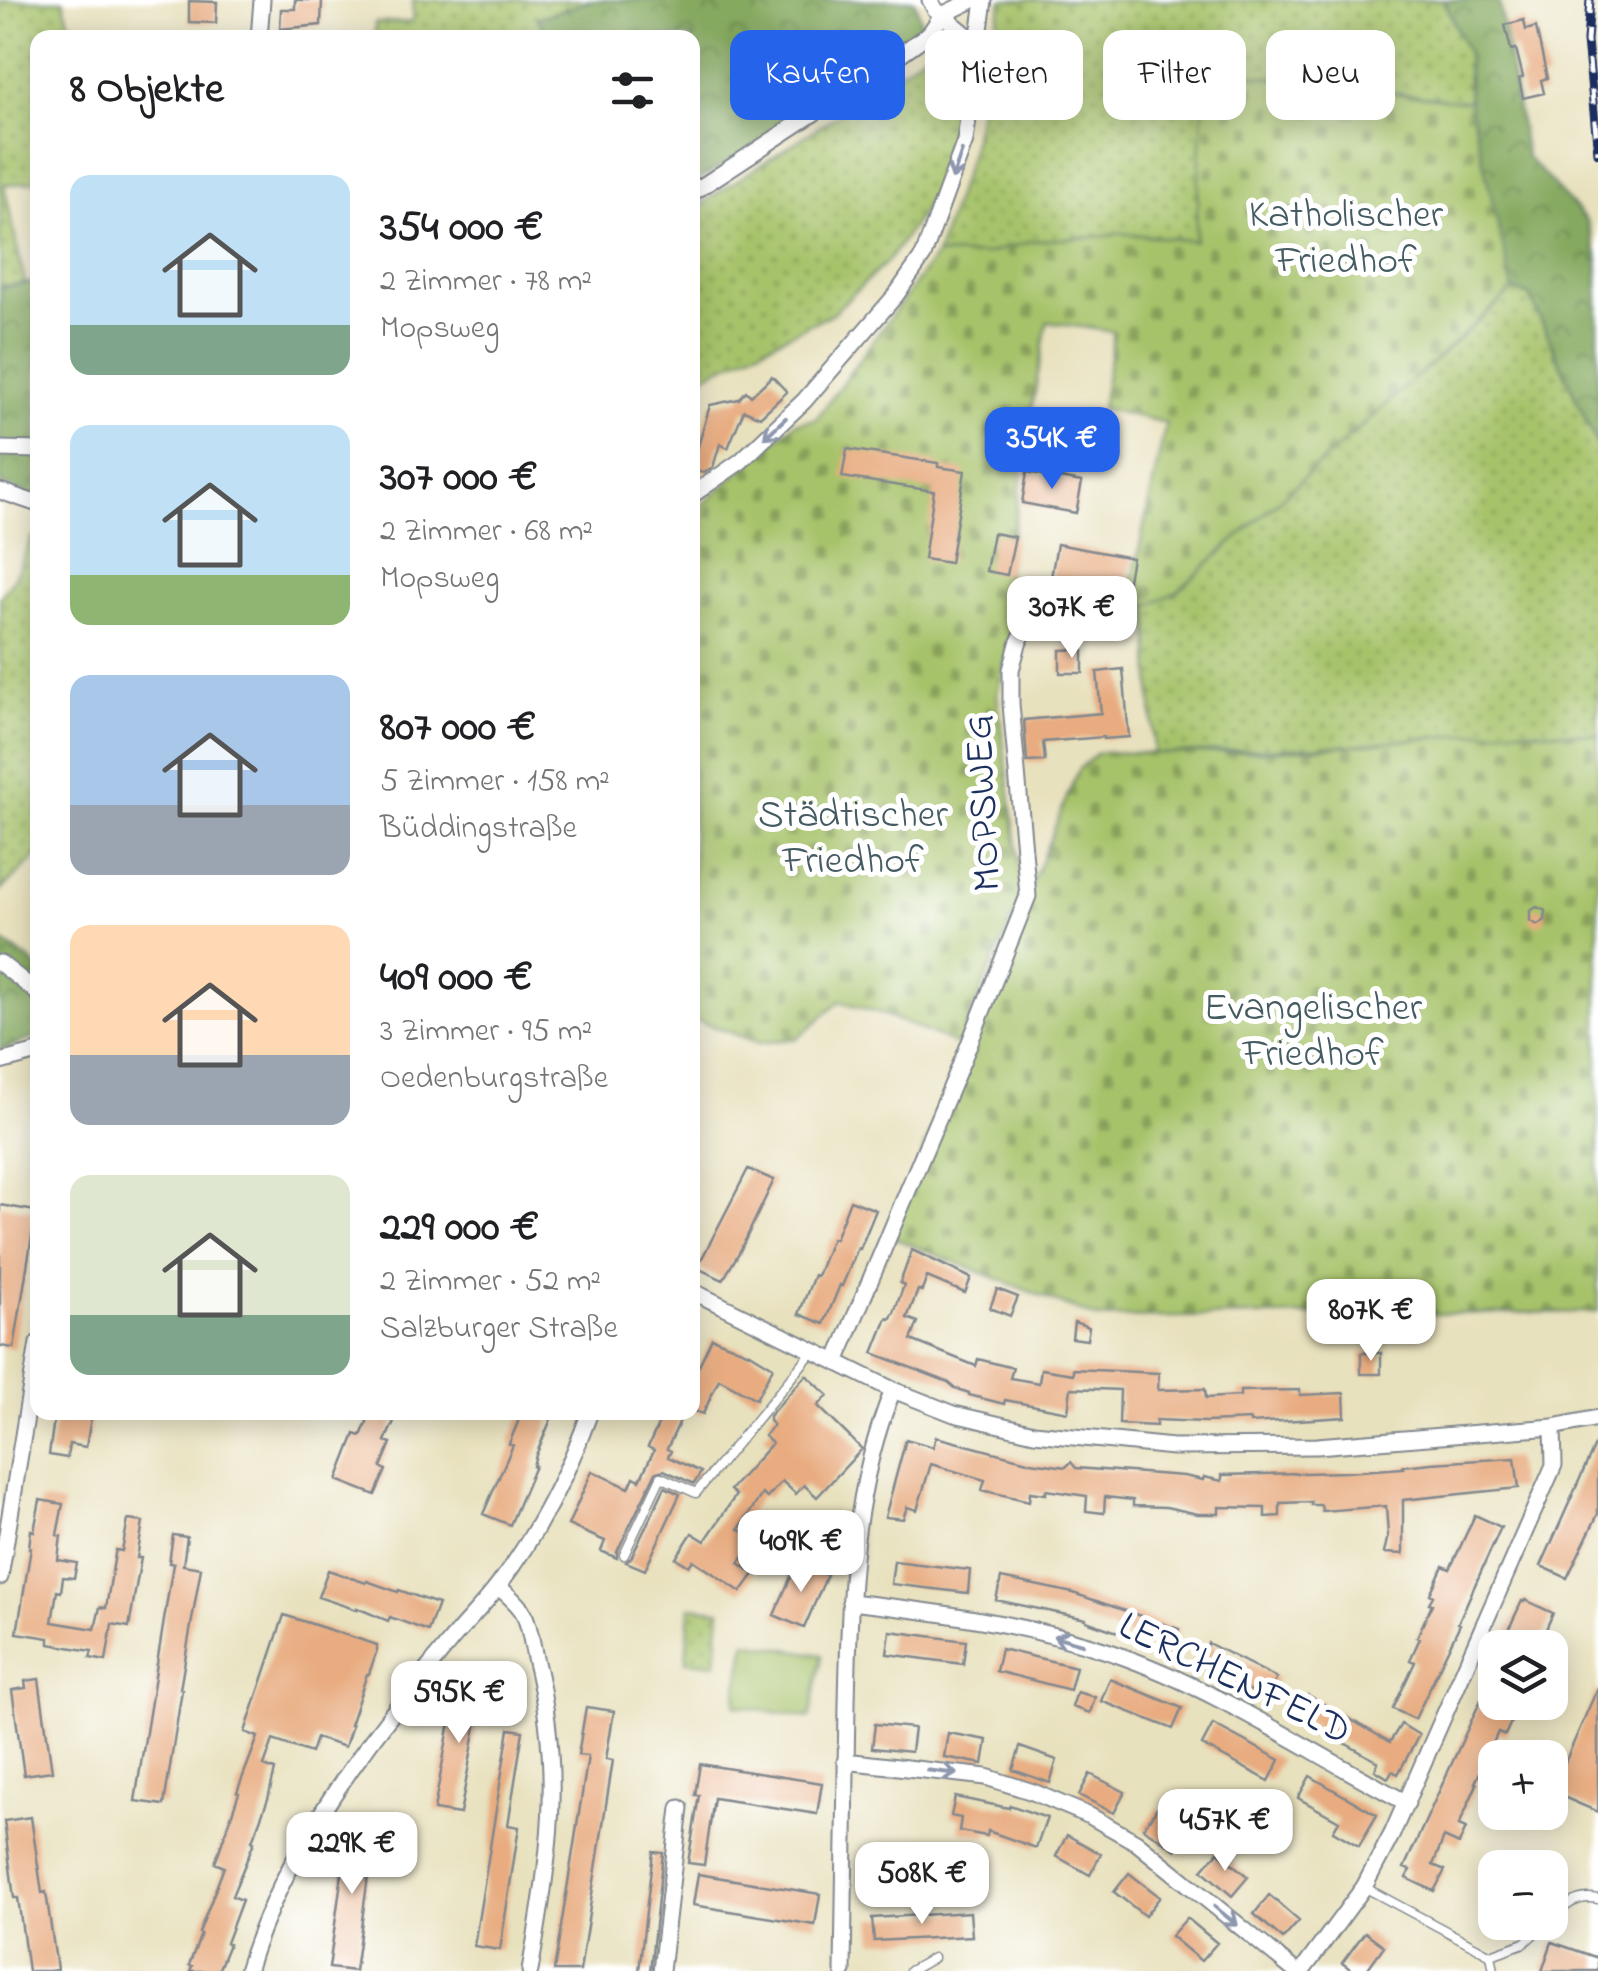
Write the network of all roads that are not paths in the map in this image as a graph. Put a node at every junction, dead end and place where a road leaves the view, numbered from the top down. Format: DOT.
graph roads {
  1 [pos="262,0"];
  2 [pos="930,0"];
  3 [pos="973,0"];
  4 [pos="984,0"];
  5 [pos="942,15"];
  6 [pos="260,30"];
  7 [pos="961,30"];
  8 [pos="980,30"];
  9 [pos="968,120"];
  10 [pos="700,188"];
  11 [pos="0,449"];
  12 [pos="30,450"];
  13 [pos="700,489"];
  14 [pos="0,491"];
  15 [pos="30,501"];
  16 [pos="1036,605"];
  17 [pos="0,963"];
  18 [pos="30,987"];
  19 [pos="30,1054"];
  20 [pos="0,1062"];
  21 [pos="700,1295"];
  22 [pos="812,1351"];
  23 [pos="836,1362"];
  24 [pos="893,1390"];
  25 [pos="30,1392"];
  26 [pos="1598,1418"];
  27 [pos="587,1420"];
  28 [pos="1553,1427"];
  29 [pos="624,1555"];
  30 [pos="0,1577"];
  31 [pos="498,1586"];
  32 [pos="850,1602"];
  33 [pos="845,1761"];
  34 [pos="1407,1803"];
  35 [pos="680,1808"];
  36 [pos="1364,1887"];
  37 [pos="1598,1899"];
  38 [pos="1568,1904"];
  39 [pos="1527,1940"];
  40 [pos="1491,1955"];
  41 [pos="933,1958"];
  42 [pos="248,1971"];
  43 [pos="530,1971"];
  44 [pos="661,1971"];
  45 [pos="843,1971"];
  46 [pos="910,1971"];
  47 [pos="1299,1971"];
  48 [pos="1494,1971"];
  1 -- 6 [label="street"];
  2 -- 5 [label="street"];
  3 -- 5 [label="street"];
  4 -- 8 [label="street"];
  5 -- 7 [label="street"];
  5 -- 10 [label="street"];
  9 -- 13 [label="street, one-way"];
  11 -- 12 [label="street"];
  14 -- 15 [label="street"];
  16 -- 23 [label="street, MOPSWEG"];
  17 -- 18 [label="street"];
  19 -- 20 [label="street"];
  21 -- 22 [label="street"];
  22 -- 23 [label="street"];
  22 -- 29 [label="lane"];
  23 -- 24 [label="street"];
  24 -- 28 [label="street"];
  24 -- 32 [label="street"];
  25 -- 30 [label="street"];
  26 -- 28 [label="street"];
  27 -- 31 [label="street"];
  28 -- 34 [label="street"];
  31 -- 42 [label="street"];
  31 -- 43 [label="street"];
  32 -- 33 [label="street"];
  34 -- 32 [label="street, LERCHENFELD, one-way"];
  33 -- 45 [label="street"];
  33 -- 47 [label="street, one-way"];
  34 -- 36 [label="street"];
  35 -- 44 [label="street"];
  36 -- 40 [label="lane"];
  36 -- 47 [label="street"];
  37 -- 38 [label="lane"];
  39 -- 40 [label="lane"];
  40 -- 48 [label="lane"];
  41 -- 46 [label="lane"];
}
